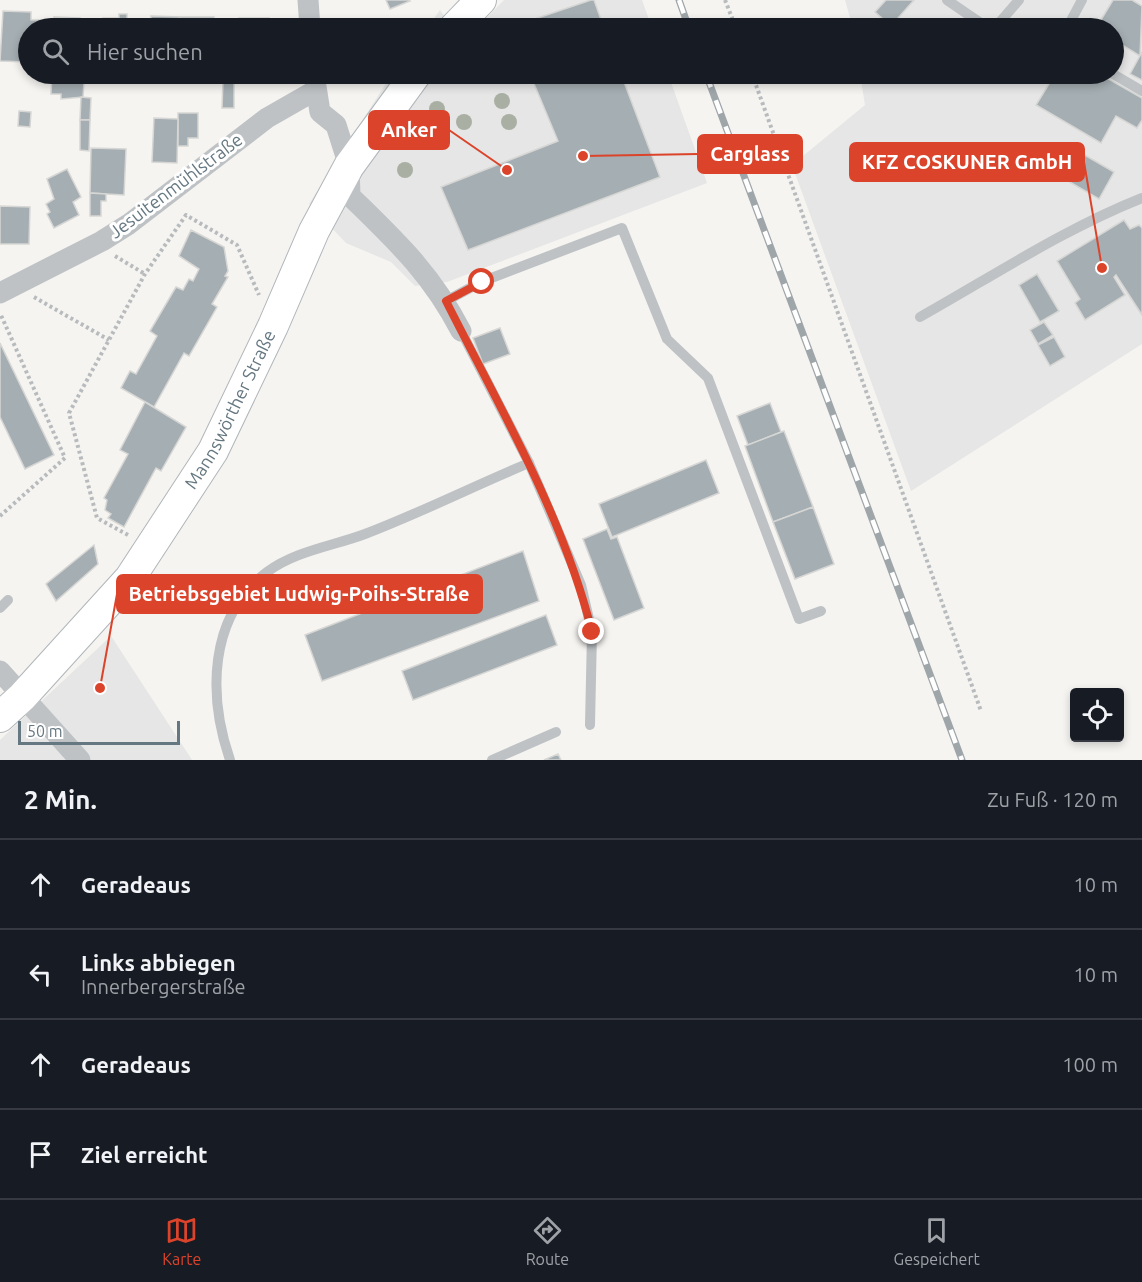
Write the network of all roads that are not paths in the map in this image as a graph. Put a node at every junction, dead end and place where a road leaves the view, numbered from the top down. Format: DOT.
graph roads {
  1 [pos="308,0"];
  2 [pos="481,0"];
  3 [pos="947,0"];
  4 [pos="1019,0"];
  5 [pos="1082,0"];
  6 [pos="309,18"];
  7 [pos="464,18"];
  8 [pos="973,18"];
  9 [pos="1003,18"];
  10 [pos="1072,18"];
  11 [pos="1124,80"];
  12 [pos="312,84"];
  13 [pos="315,84"];
  14 [pos="410,84"];
  15 [pos="1142,91"];
  16 [pos="349,166"];
  17 [pos="1142,198"];
  18 [pos="7,289"];
  19 [pos="446,301"];
  20 [pos="920,317"];
  21 [pos="461,331"];
  22 [pos="529,463"];
  23 [pos="821,611"];
  24 [pos="0,671"];
  25 [pos="22,697"];
  26 [pos="0,717"];
  27 [pos="590,725"];
  28 [pos="556,732"];
  29 [pos="80,760"];
  30 [pos="230,760"];
  31 [pos="492,760"];
  1 -- 6 [label="street"];
  2 -- 7 [label="main road"];
  3 -- 8 [label="lane"];
  4 -- 9 [label="lane"];
  5 -- 10 [label="lane"];
  11 -- 15 [label="lane"];
  12 -- 18 [label="street, Jesuitenmühlstraße"];
  13 -- 16 [label="street"];
  14 -- 16 [label="main road, Mannswörther Straße"];
  16 -- 19 [label="street"];
  16 -- 25 [label="main road, Mannswörther Straße"];
  17 -- 20 [label="lane"];
  19 -- 21 [label="street"];
  19 -- 23 [label="lane"];
  21 -- 22 [label="lane"];
  22 -- 27 [label="lane"];
  22 -- 30 [label="lane"];
  24 -- 25 [label="street"];
  25 -- 26 [label="main road, Mannswörther Straße"];
  25 -- 29 [label="street"];
  28 -- 31 [label="lane"];
}
